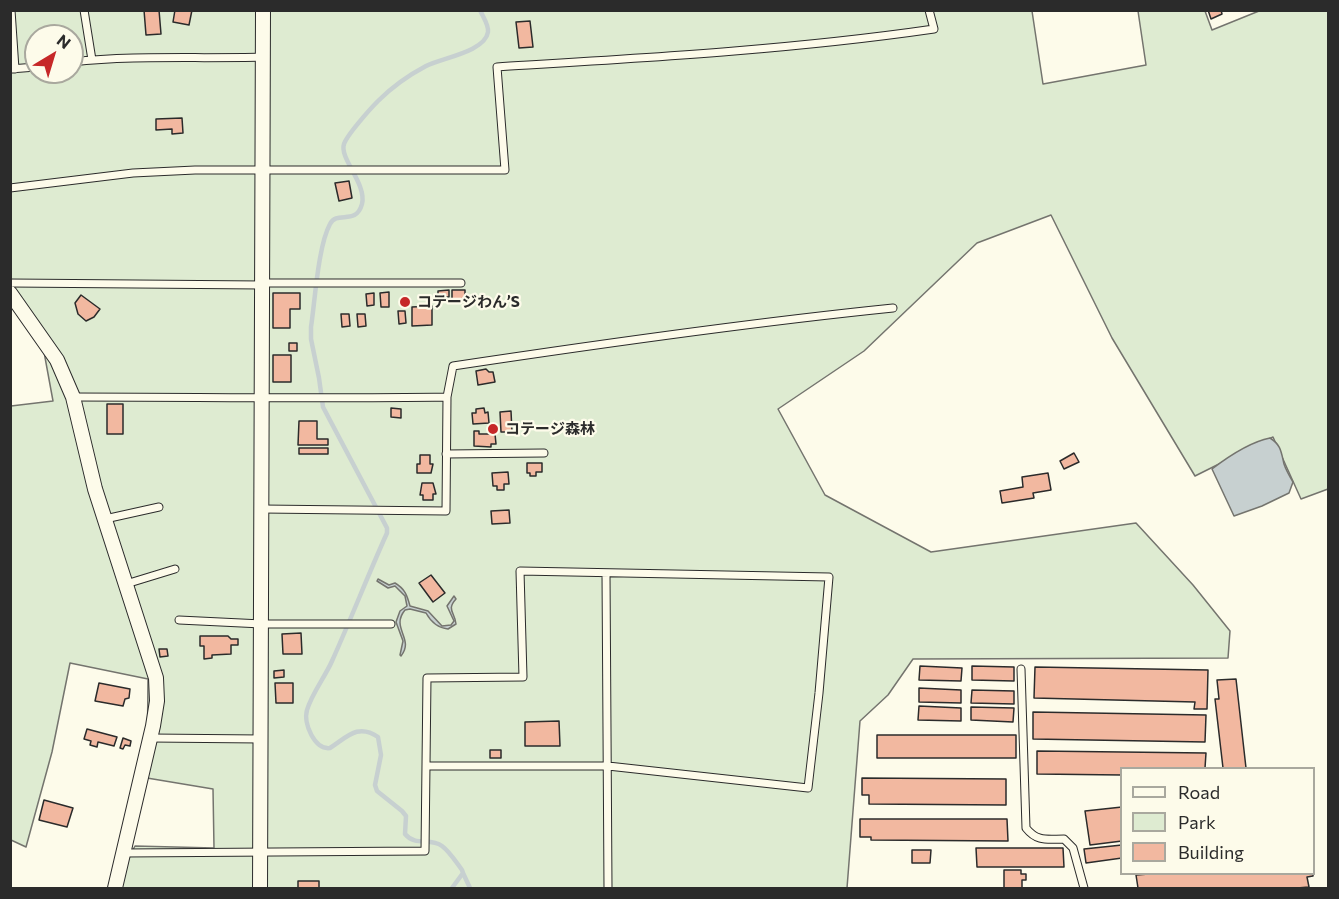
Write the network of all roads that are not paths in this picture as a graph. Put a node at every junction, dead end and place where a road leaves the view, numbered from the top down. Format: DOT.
graph roads {
  1 [pos="11,10"];
  2 [pos="84,10"];
  3 [pos="263,10"];
  4 [pos="929,10"];
  5 [pos="262,57"];
  6 [pos="92,60"];
  7 [pos="84,61"];
  8 [pos="13,69"];
  9 [pos="262,171"];
  10 [pos="10,188"];
  11 [pos="10,283"];
  12 [pos="461,283"];
  13 [pos="262,284"];
  14 [pos="10,293"];
  15 [pos="893,308"];
  16 [pos="262,396"];
  17 [pos="447,397"];
  18 [pos="73,398"];
  19 [pos="544,453"];
  20 [pos="446,454"];
  21 [pos="159,507"];
  22 [pos="262,509"];
  23 [pos="105,519"];
  24 [pos="175,569"];
  25 [pos="606,573"];
  26 [pos="125,584"];
  27 [pos="179,620"];
  28 [pos="262,624"];
  29 [pos="391,624"];
  30 [pos="1021,669"];
  31 [pos="150,738"];
  32 [pos="261,739"];
  33 [pos="426,766"];
  34 [pos="608,766"];
  35 [pos="124,853"];
  36 [pos="260,853"];
  37 [pos="115,888"];
  38 [pos="260,888"];
  39 [pos="608,888"];
  40 [pos="1084,888"];
  1 -- 8 [label="lane"];
  2 -- 6 [label="lane"];
  3 -- 5 [label="street"];
  4 -- 9 [label="lane"];
  5 -- 6 [label="lane"];
  5 -- 9 [label="street"];
  6 -- 7 [label="lane"];
  9 -- 10 [label="lane"];
  9 -- 13 [label="street"];
  11 -- 13 [label="lane"];
  12 -- 13 [label="lane"];
  13 -- 16 [label="street"];
  14 -- 18 [label="street"];
  15 -- 17 [label="lane"];
  16 -- 17 [label="lane"];
  16 -- 18 [label="lane"];
  16 -- 22 [label="street"];
  17 -- 20 [label="lane"];
  18 -- 23 [label="street"];
  19 -- 20 [label="lane"];
  20 -- 22 [label="lane"];
  21 -- 23 [label="lane"];
  22 -- 28 [label="street"];
  23 -- 26 [label="street"];
  24 -- 26 [label="lane"];
  25 -- 33 [label="lane"];
  25 -- 34 [label="lane"];
  25 -- 34 [label="lane"];
  26 -- 31 [label="street"];
  27 -- 28 [label="lane"];
  28 -- 29 [label="lane"];
  28 -- 32 [label="street"];
  30 -- 40 [label="lane"];
  31 -- 32 [label="lane"];
  31 -- 35 [label="street"];
  32 -- 36 [label="street"];
  33 -- 34 [label="lane"];
  33 -- 36 [label="lane"];
  34 -- 39 [label="lane"];
  35 -- 36 [label="lane"];
  35 -- 37 [label="street"];
  36 -- 38 [label="street"];
}
